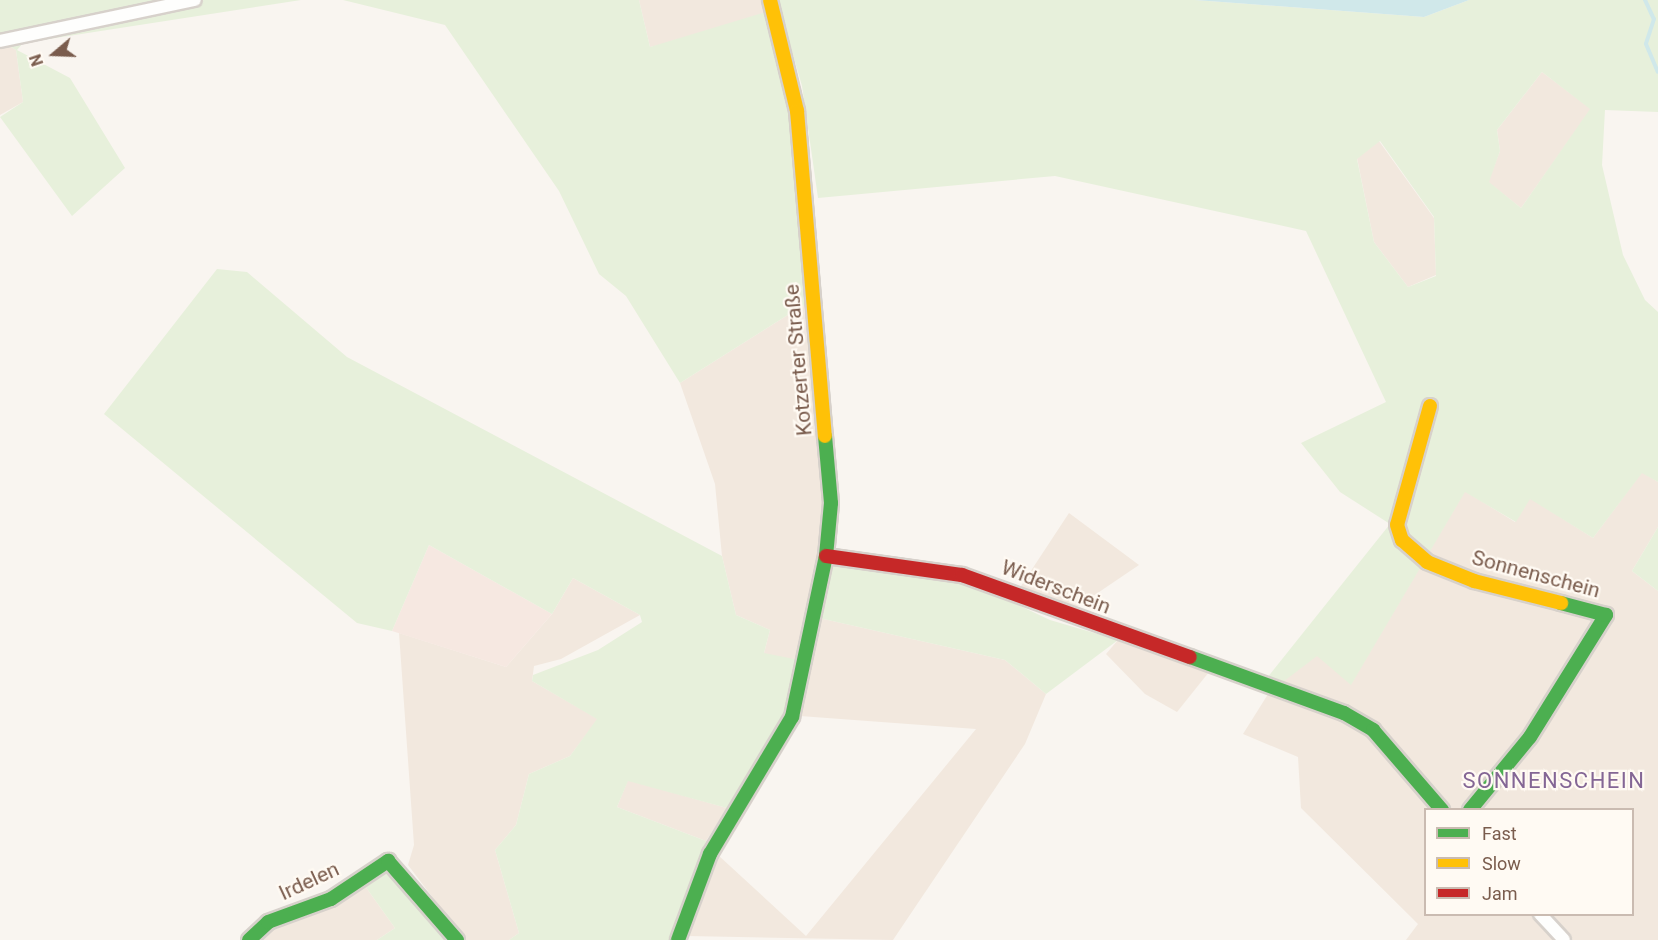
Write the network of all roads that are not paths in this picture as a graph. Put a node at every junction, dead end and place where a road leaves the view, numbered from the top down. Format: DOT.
graph roads {
  1 [pos="195,0"];
  2 [pos="770,0"];
  3 [pos="0,41"];
  4 [pos="1430,406"];
  5 [pos="826,556"];
  6 [pos="1440,808"];
  7 [pos="1472,808"];
  8 [pos="1541,916"];
  9 [pos="249,940"];
  10 [pos="457,940"];
  11 [pos="678,940"];
  12 [pos="1564,940"];
  1 -- 3 [label="street"];
  2 -- 5 [label="street, Kotzerter Straße"];
  4 -- 7 [label="street, Sonnenschein"];
  5 -- 6 [label="street, Widerschein"];
  5 -- 11 [label="street, Kotzerter Straße"];
  8 -- 12 [label="street"];
  9 -- 10 [label="street, Irdelen"];
}
